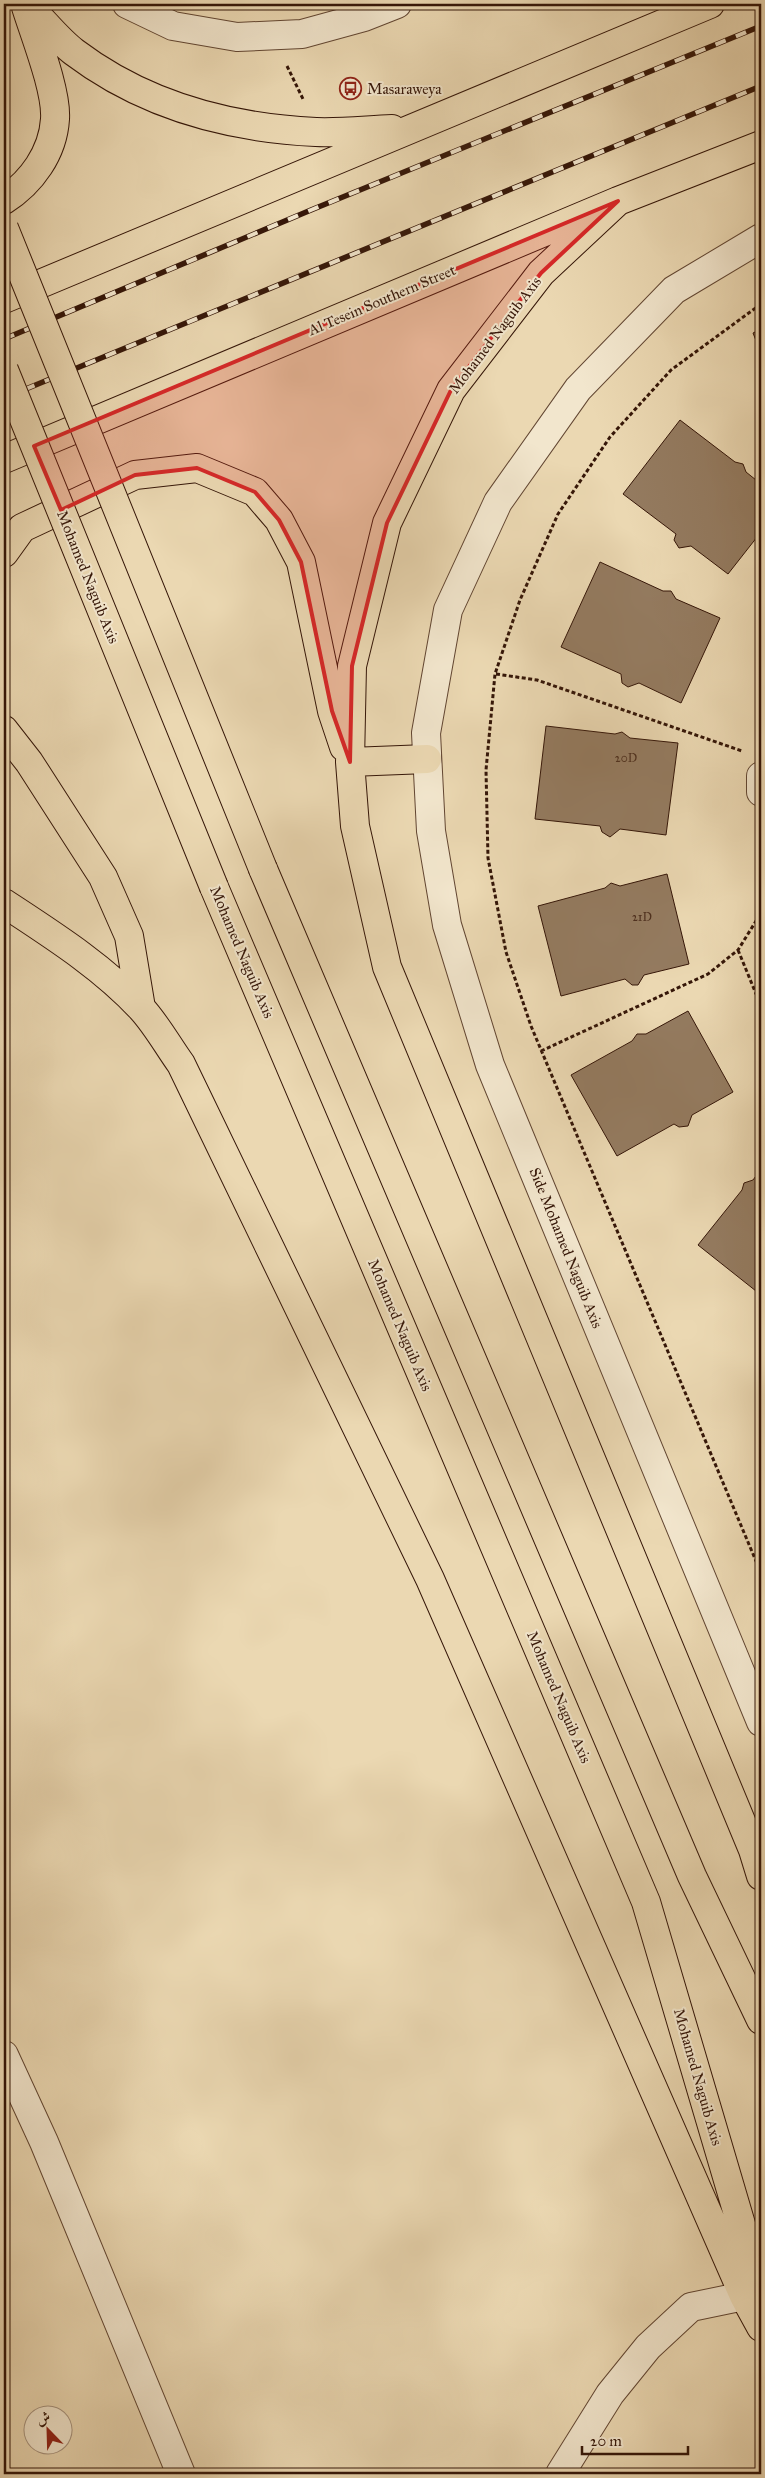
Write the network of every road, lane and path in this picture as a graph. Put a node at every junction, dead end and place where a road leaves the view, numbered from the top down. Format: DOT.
graph roads {
  1 [pos="25,4"];
  2 [pos="127,4"];
  3 [pos="397,4"];
  4 [pos="710,4"];
  5 [pos="273,35"];
  6 [pos="409,128"];
  7 [pos="317,132"];
  8 [pos="761,144"];
  9 [pos="4,200"];
  10 [pos="618,201"];
  11 [pos="4,228"];
  12 [pos="761,238"];
  13 [pos="4,299"];
  14 [pos="761,304"];
  15 [pos="4,370"];
  16 [pos="4,459"];
  17 [pos="4,552"];
  18 [pos="496,674"];
  19 [pos="4,730"];
  20 [pos="743,751"];
  21 [pos="427,759"];
  22 [pos="350,762"];
  23 [pos="761,776"];
  24 [pos="761,792"];
  25 [pos="4,903"];
  26 [pos="761,913"];
  27 [pos="738,950"];
  28 [pos="761,1006"];
  29 [pos="141,1008"];
  30 [pos="540,1051"];
  31 [pos="761,1573"];
  32 [pos="761,1722"];
  33 [pos="761,1876"];
  34 [pos="761,2020"];
  35 [pos="4,2055"];
  36 [pos="753,2294"];
  37 [pos="761,2327"];
  38 [pos="181,2474"];
  39 [pos="560,2474"];
  1 -- 7 [label="main road"];
  1 -- 9 [label="main road"];
  2 -- 5 [label="street"];
  3 -- 5 [label="street"];
  4 -- 6 [label="main road"];
  5 -- 7 [label="path"];
  6 -- 7 [label="main road"];
  6 -- 13 [label="main road"];
  8 -- 10 [label="main road, Al Tesein Southern Street"];
  10 -- 16 [label="main road, Al Tesein Southern Street"];
  10 -- 22 [label="main road, Mohamed Naguib Axis"];
  11 -- 34 [label="main road, bridge"];
  12 -- 21 [label="street, Side Mohamed Naguib Axis"];
  14 -- 18 [label="path"];
  15 -- 36 [label="main road, Mohamed Naguib Axis, bridge"];
  17 -- 22 [label="main road"];
  18 -- 20 [label="path"];
  18 -- 30 [label="path"];
  19 -- 29 [label="main road"];
  21 -- 22 [label="main road"];
  21 -- 32 [label="street, Side Mohamed Naguib Axis"];
  22 -- 33 [label="main road, Mohamed Naguib Axis"];
  23 -- 24 [label="street"];
  25 -- 29 [label="main road, Mohamed Naguib Axis"];
  26 -- 27 [label="path"];
  27 -- 28 [label="path"];
  27 -- 30 [label="path"];
  29 -- 36 [label="main road, Mohamed Naguib Axis"];
  30 -- 31 [label="path"];
  35 -- 38 [label="street"];
  36 -- 37 [label="main road, Mohamed Naguib Axis"];
  36 -- 39 [label="street"];
}
